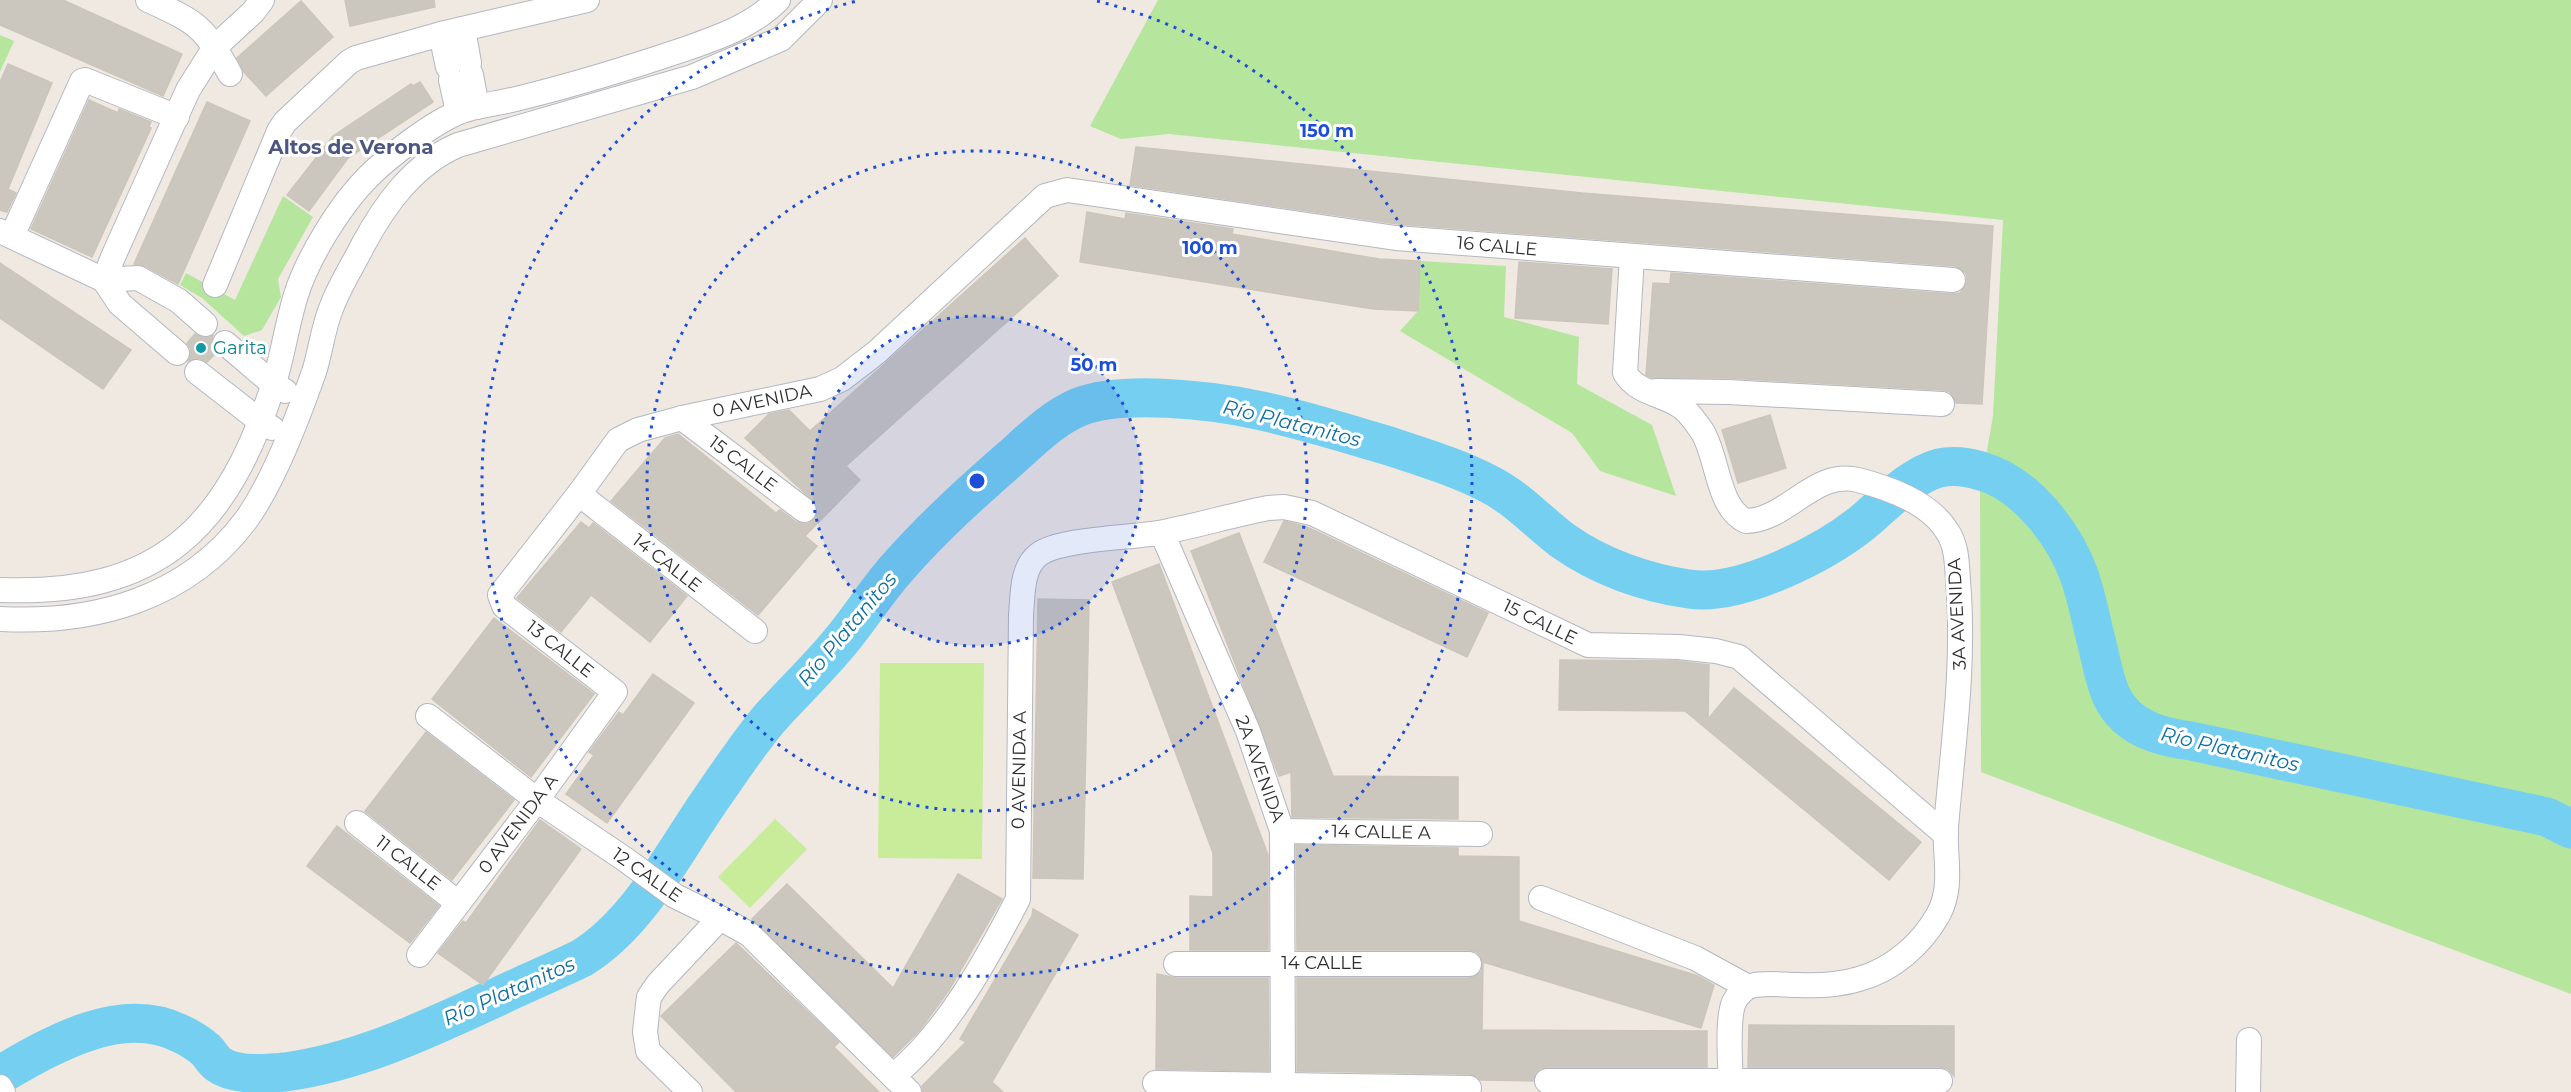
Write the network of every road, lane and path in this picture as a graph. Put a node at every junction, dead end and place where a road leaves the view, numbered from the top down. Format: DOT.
graph roads {
  1 [pos="148,0"];
  2 [pos="262,0"];
  3 [pos="587,0"];
  4 [pos="778,0"];
  5 [pos="820,0"];
  6 [pos="452,32"];
  7 [pos="215,47"];
  8 [pos="230,74"];
  9 [pos="468,110"];
  10 [pos="177,117"];
  11 [pos="482,138"];
  12 [pos="1045,196"];
  13 [pos="6,233"];
  14 [pos="1632,257"];
  15 [pos="104,280"];
  16 [pos="1953,280"];
  17 [pos="215,285"];
  18 [pos="205,324"];
  19 [pos="225,343"];
  20 [pos="177,353"];
  21 [pos="197,372"];
  22 [pos="273,384"];
  23 [pos="1648,391"];
  24 [pos="302,401"];
  25 [pos="1942,405"];
  26 [pos="682,418"];
  27 [pos="260,421"];
  28 [pos="288,436"];
  29 [pos="579,494"];
  30 [pos="804,510"];
  31 [pos="1162,532"];
  32 [pos="0,590"];
  33 [pos="504,606"];
  34 [pos="0,619"];
  35 [pos="755,631"];
  36 [pos="615,692"];
  37 [pos="428,717"];
  38 [pos="537,800"];
  39 [pos="357,823"];
  40 [pos="1282,831"];
  41 [pos="1480,834"];
  42 [pos="1946,836"];
  43 [pos="1541,898"];
  44 [pos="458,903"];
  45 [pos="720,918"];
  46 [pos="419,955"];
  47 [pos="1281,963"];
  48 [pos="1176,964"];
  49 [pos="1469,964"];
  50 [pos="1748,987"];
  51 [pos="2249,1040"];
  52 [pos="1547,1081"];
  53 [pos="1940,1081"];
  54 [pos="1155,1083"];
  55 [pos="901,1084"];
  56 [pos="0,1087"];
  57 [pos="1731,1087"];
  58 [pos="1283,1088"];
  59 [pos="1469,1088"];
  60 [pos="3,1092"];
  61 [pos="690,1092"];
  62 [pos="2248,1092"];
  1 -- 7 [label="street"];
  2 -- 7 [label="street"];
  3 -- 6 [label="street"];
  4 -- 9 [label="street"];
  5 -- 11 [label="street"];
  6 -- 9 [label="street"];
  6 -- 17 [label="street"];
  7 -- 8 [label="street"];
  7 -- 10 [label="street"];
  9 -- 11 [label="street"];
  9 -- 22 [label="street"];
  10 -- 13 [label="street"];
  10 -- 15 [label="street"];
  11 -- 24 [label="street"];
  12 -- 14 [label="street, 16 CALLE"];
  12 -- 26 [label="street, 0 AVENIDA"];
  13 -- 15 [label="street"];
  14 -- 16 [label="street, 16 CALLE"];
  14 -- 23 [label="street, 3A AVENIDA"];
  15 -- 18 [label="street"];
  15 -- 20 [label="street"];
  19 -- 22 [label="street"];
  21 -- 27 [label="street"];
  22 -- 24 [label="street"];
  22 -- 27 [label="street"];
  23 -- 25 [label="street"];
  23 -- 42 [label="street, 3A AVENIDA"];
  24 -- 28 [label="street"];
  26 -- 29 [label="street, 0 AVENIDA"];
  26 -- 30 [label="street, 15 CALLE"];
  27 -- 28 [label="street"];
  27 -- 32 [label="street"];
  28 -- 34 [label="street"];
  29 -- 33 [label="street, 0 AVENIDA"];
  29 -- 35 [label="street, 14 CALLE"];
  31 -- 40 [label="street, 2A AVENIDA"];
  31 -- 42 [label="street, 15 CALLE"];
  31 -- 55 [label="street, 0 AVENIDA A"];
  33 -- 36 [label="street, 13 CALLE"];
  36 -- 38 [label="street, 0 AVENIDA A"];
  37 -- 38 [label="street, 12 CALLE"];
  38 -- 44 [label="street, 0 AVENIDA A"];
  38 -- 45 [label="street, 12 CALLE"];
  39 -- 44 [label="street, 11 CALLE"];
  40 -- 41 [label="street, 14 CALLE A"];
  40 -- 47 [label="street, 2A AVENIDA"];
  42 -- 50 [label="street, 3A AVENIDA"];
  43 -- 50 [label="street"];
  44 -- 46 [label="street, 0 AVENIDA A"];
  45 -- 55 [label="street, 12 CALLE"];
  45 -- 61 [label="street"];
  47 -- 48 [label="street, 14 CALLE"];
  47 -- 49 [label="street, 14 CALLE"];
  47 -- 58 [label="street, 2A AVENIDA"];
  50 -- 57 [label="street"];
  51 -- 62 [label="street"];
  52 -- 57 [label="street"];
  53 -- 57 [label="street"];
  54 -- 58 [label="street"];
  56 -- 60 [label="street"];
  58 -- 59 [label="street"];
}
